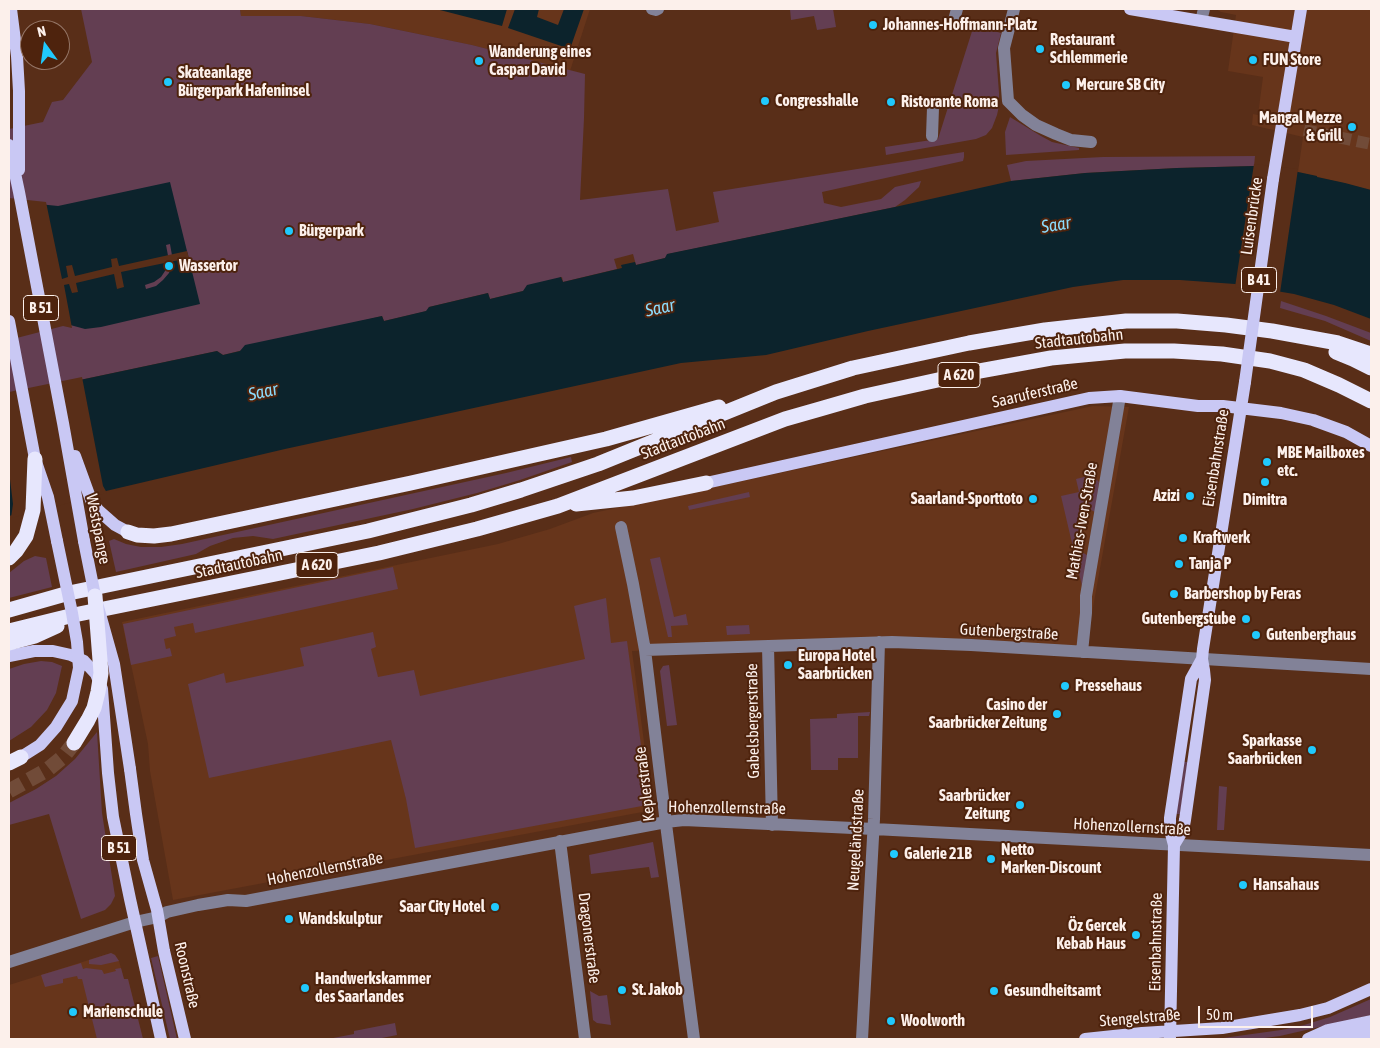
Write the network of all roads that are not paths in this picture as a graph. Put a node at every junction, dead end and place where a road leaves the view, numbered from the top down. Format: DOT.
graph roads {
  1 [pos="11,9"];
  2 [pos="652,9"];
  3 [pos="658,9"];
  4 [pos="1014,9"];
  5 [pos="1130,9"];
  6 [pos="1204,9"];
  7 [pos="1301,9"];
  8 [pos="1201,22"];
  9 [pos="1296,37"];
  10 [pos="933,108"];
  11 [pos="932,136"];
  12 [pos="1091,142"];
  13 [pos="9,145"];
  14 [pos="19,192"];
  15 [pos="9,321"];
  16 [pos="1289,335"];
  17 [pos="1371,354"];
  18 [pos="1371,368"];
  19 [pos="1245,382"];
  20 [pos="776,392"];
  21 [pos="1120,396"];
  22 [pos="1371,401"];
  23 [pos="1241,408"];
  24 [pos="63,423"];
  25 [pos="1371,446"];
  26 [pos="35,459"];
  27 [pos="706,483"];
  28 [pos="558,506"];
  29 [pos="620,527"];
  30 [pos="128,532"];
  31 [pos="9,558"];
  32 [pos="94,596"];
  33 [pos="9,610"];
  34 [pos="74,615"];
  35 [pos="9,631"];
  36 [pos="880,642"];
  37 [pos="9,643"];
  38 [pos="768,646"];
  39 [pos="645,650"];
  40 [pos="1082,652"];
  41 [pos="9,656"];
  42 [pos="1202,659"];
  43 [pos="1371,669"];
  44 [pos="74,743"];
  45 [pos="13,760"];
  46 [pos="666,822"];
  47 [pos="772,825"];
  48 [pos="874,829"];
  49 [pos="560,841"];
  50 [pos="1174,844"];
  51 [pos="1371,855"];
  52 [pos="158,917"];
  53 [pos="135,922"];
  54 [pos="9,962"];
  55 [pos="1370,991"];
  56 [pos="1371,1021"];
  57 [pos="1371,1032"];
  58 [pos="1171,1035"];
  59 [pos="1348,1036"];
  60 [pos="162,1039"];
  61 [pos="185,1039"];
  62 [pos="585,1039"];
  63 [pos="694,1039"];
  64 [pos="862,1039"];
  65 [pos="1085,1039"];
  66 [pos="1308,1039"];
  67 [pos="1327,1039"];
  68 [pos="1369,1039"];
  1 -- 14 [label="main road"];
  2 -- 3 [label="street"];
  4 -- 12 [label="street"];
  5 -- 8 [label="main road"];
  6 -- 8 [label="street"];
  7 -- 9 [label="main road, Luisenbrücke"];
  8 -- 9 [label="main road"];
  9 -- 19 [label="main road, Luisenbrücke / B 41, bridge"];
  10 -- 11 [label="street"];
  13 -- 14 [label="main road, Westspange"];
  14 -- 24 [label="main road, Westspange / B 51"];
  15 -- 26 [label="main road, B 51"];
  16 -- 17 [label="highway, A 620"];
  16 -- 18 [label="highway, A 620"];
  16 -- 20 [label="highway, Stadtautobahn / A 620"];
  19 -- 23 [label="main road, Eisenbahnstraße / B 41"];
  20 -- 30 [label="highway"];
  20 -- 33 [label="highway, Stadtautobahn / A 620"];
  21 -- 23 [label="main road, Saaruferstraße"];
  21 -- 27 [label="main road, Saaruferstraße"];
  21 -- 40 [label="street, Mathias-Iven-Straße"];
  22 -- 28 [label="highway, Stadtautobahn / A 620"];
  23 -- 25 [label="main road, Saaruferstraße"];
  23 -- 42 [label="main road, Eisenbahnstraße"];
  24 -- 30 [label="main road"];
  24 -- 32 [label="main road, Westspange / B 51, bridge"];
  26 -- 31 [label="highway"];
  26 -- 45 [label="main road, B 51, bridge"];
  27 -- 28 [label="highway"];
  28 -- 34 [label="highway, Stadtautobahn / A 620"];
  29 -- 39 [label="street, Keplerstraße"];
  32 -- 44 [label="highway, bridge"];
  32 -- 52 [label="main road, Westspange / B 51, bridge"];
  34 -- 35 [label="highway, Stadtautobahn / A 620"];
  34 -- 37 [label="highway"];
  36 -- 38 [label="street, Gutenbergstraße"];
  36 -- 40 [label="street, Gutenbergstraße"];
  36 -- 48 [label="street, Neugeländstraße"];
  38 -- 39 [label="street, Gutenbergstraße"];
  38 -- 47 [label="street, Gabelsbergerstraße"];
  39 -- 46 [label="street, Keplerstraße"];
  40 -- 42 [label="street, Gutenbergstraße"];
  41 -- 53 [label="main road, B 51"];
  42 -- 43 [label="street, Gutenbergstraße"];
  42 -- 50 [label="main road, Eisenbahnstraße"];
  46 -- 47 [label="street, Hohenzollernstraße"];
  46 -- 49 [label="street, Hohenzollernstraße"];
  46 -- 63 [label="street, Keplerstraße"];
  47 -- 48 [label="street, Hohenzollernstraße"];
  48 -- 50 [label="street, Hohenzollernstraße"];
  48 -- 64 [label="street, Neugeländstraße"];
  49 -- 52 [label="street, Hohenzollernstraße"];
  49 -- 62 [label="street, Dragonerstraße"];
  50 -- 51 [label="street, Hohenzollernstraße"];
  50 -- 58 [label="main road, Eisenbahnstraße"];
  52 -- 53 [label="street, Hohenzollernstraße"];
  52 -- 61 [label="main road, Roonstraße / B 51"];
  53 -- 54 [label="street, Hohenzollernstraße"];
  53 -- 60 [label="main road, B 51"];
  55 -- 58 [label="main road, Stengelstraße"];
  56 -- 66 [label="main road"];
  57 -- 59 [label="main road"];
  58 -- 65 [label="main road, Stengelstraße"];
  59 -- 67 [label="main road"];
  59 -- 68 [label="street"];
}
